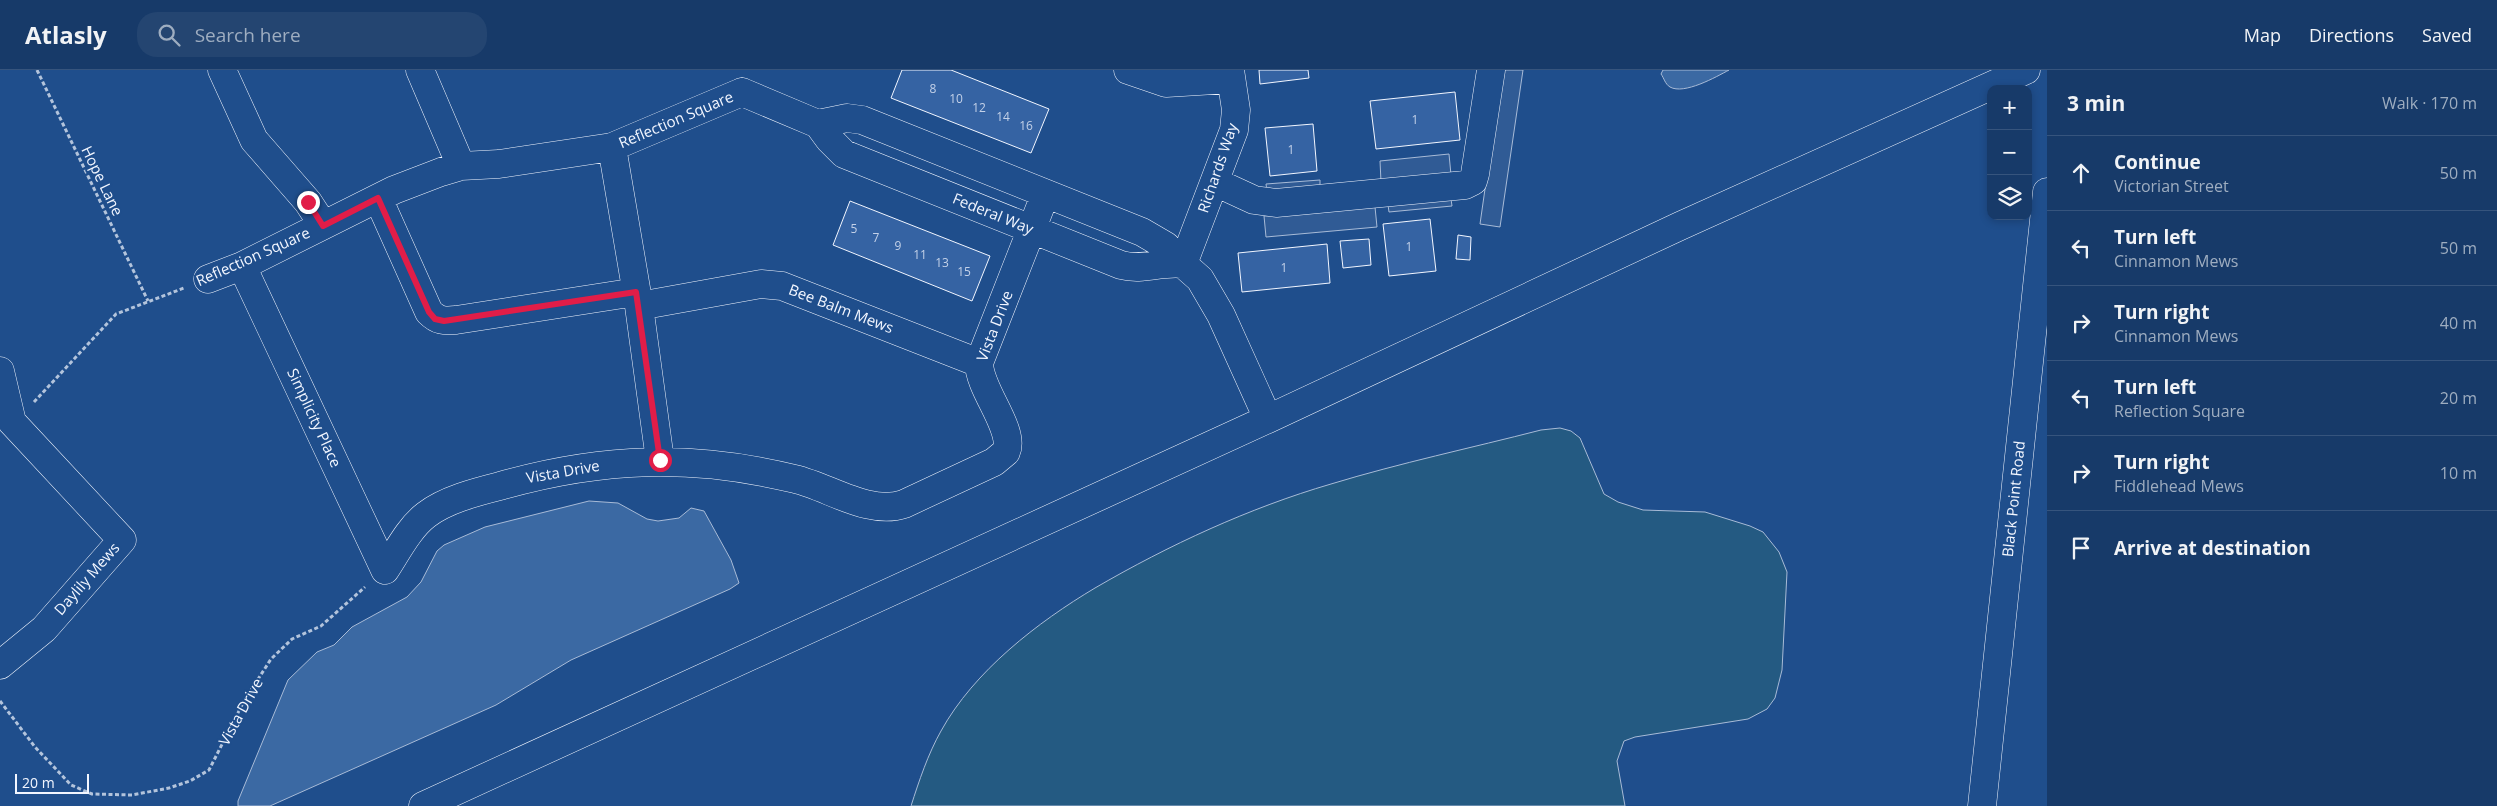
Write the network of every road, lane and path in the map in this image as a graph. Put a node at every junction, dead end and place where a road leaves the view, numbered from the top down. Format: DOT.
graph roads {
  1 [pos="37,70"];
  2 [pos="222,70"];
  3 [pos="420,70"];
  4 [pos="1128,70"];
  5 [pos="1491,70"];
  6 [pos="2026,70"];
  7 [pos="1230,75"];
  8 [pos="738,81"];
  9 [pos="818,124"];
  10 [pos="612,147"];
  11 [pos="461,166"];
  12 [pos="1216,182"];
  13 [pos="2047,192"];
  14 [pos="1045,195"];
  15 [pos="378,198"];
  16 [pos="323,226"];
  17 [pos="1032,230"];
  18 [pos="1184,264"];
  19 [pos="242,266"];
  20 [pos="208,279"];
  21 [pos="638,299"];
  22 [pos="148,301"];
  23 [pos="979,363"];
  24 [pos="0,371"];
  25 [pos="1268,419"];
  26 [pos="12,422"];
  27 [pos="660,460"];
  28 [pos="385,570"];
  29 [pos="0,665"];
  30 [pos="0,701"];
  31 [pos="423,806"];
  32 [pos="1982,806"];
  1 -- 22 [label="path, Hope Lane"];
  2 -- 16 [label="street"];
  3 -- 11 [label="street"];
  4 -- 7 [label="street"];
  5 -- 12 [label="street"];
  6 -- 25 [label="street"];
  7 -- 12 [label="street, Richards Way"];
  8 -- 9 [label="street, Federal Way"];
  8 -- 10 [label="street, Reflection Square"];
  9 -- 14 [label="street"];
  9 -- 17 [label="street, Federal Way"];
  10 -- 11 [label="street, Reflection Square"];
  10 -- 21 [label="street"];
  11 -- 15 [label="street, Reflection Square"];
  12 -- 18 [label="street, Richards Way"];
  13 -- 32 [label="street, Black Point Road"];
  14 -- 17 [label="street, Vista Drive"];
  14 -- 18 [label="street"];
  15 -- 16 [label="street, Reflection Square"];
  15 -- 21 [label="street, Bee Balm Mews"];
  16 -- 19 [label="street, Reflection Square"];
  17 -- 18 [label="street, Federal Way"];
  17 -- 23 [label="street, Vista Drive"];
  18 -- 25 [label="street"];
  19 -- 20 [label="street, Reflection Square"];
  19 -- 28 [label="street, Simplicity Place"];
  20 -- 22 [label="path, Reflection Square"];
  21 -- 23 [label="street, Bee Balm Mews"];
  21 -- 27 [label="street"];
  22 -- 26 [label="path, Reflection Square"];
  23 -- 27 [label="street, Vista Drive"];
  24 -- 26 [label="street"];
  25 -- 31 [label="street"];
  26 -- 29 [label="street, Daylily Mews"];
  27 -- 28 [label="street, Vista Drive"];
  28 -- 30 [label="path, Vista Drive"];
}
